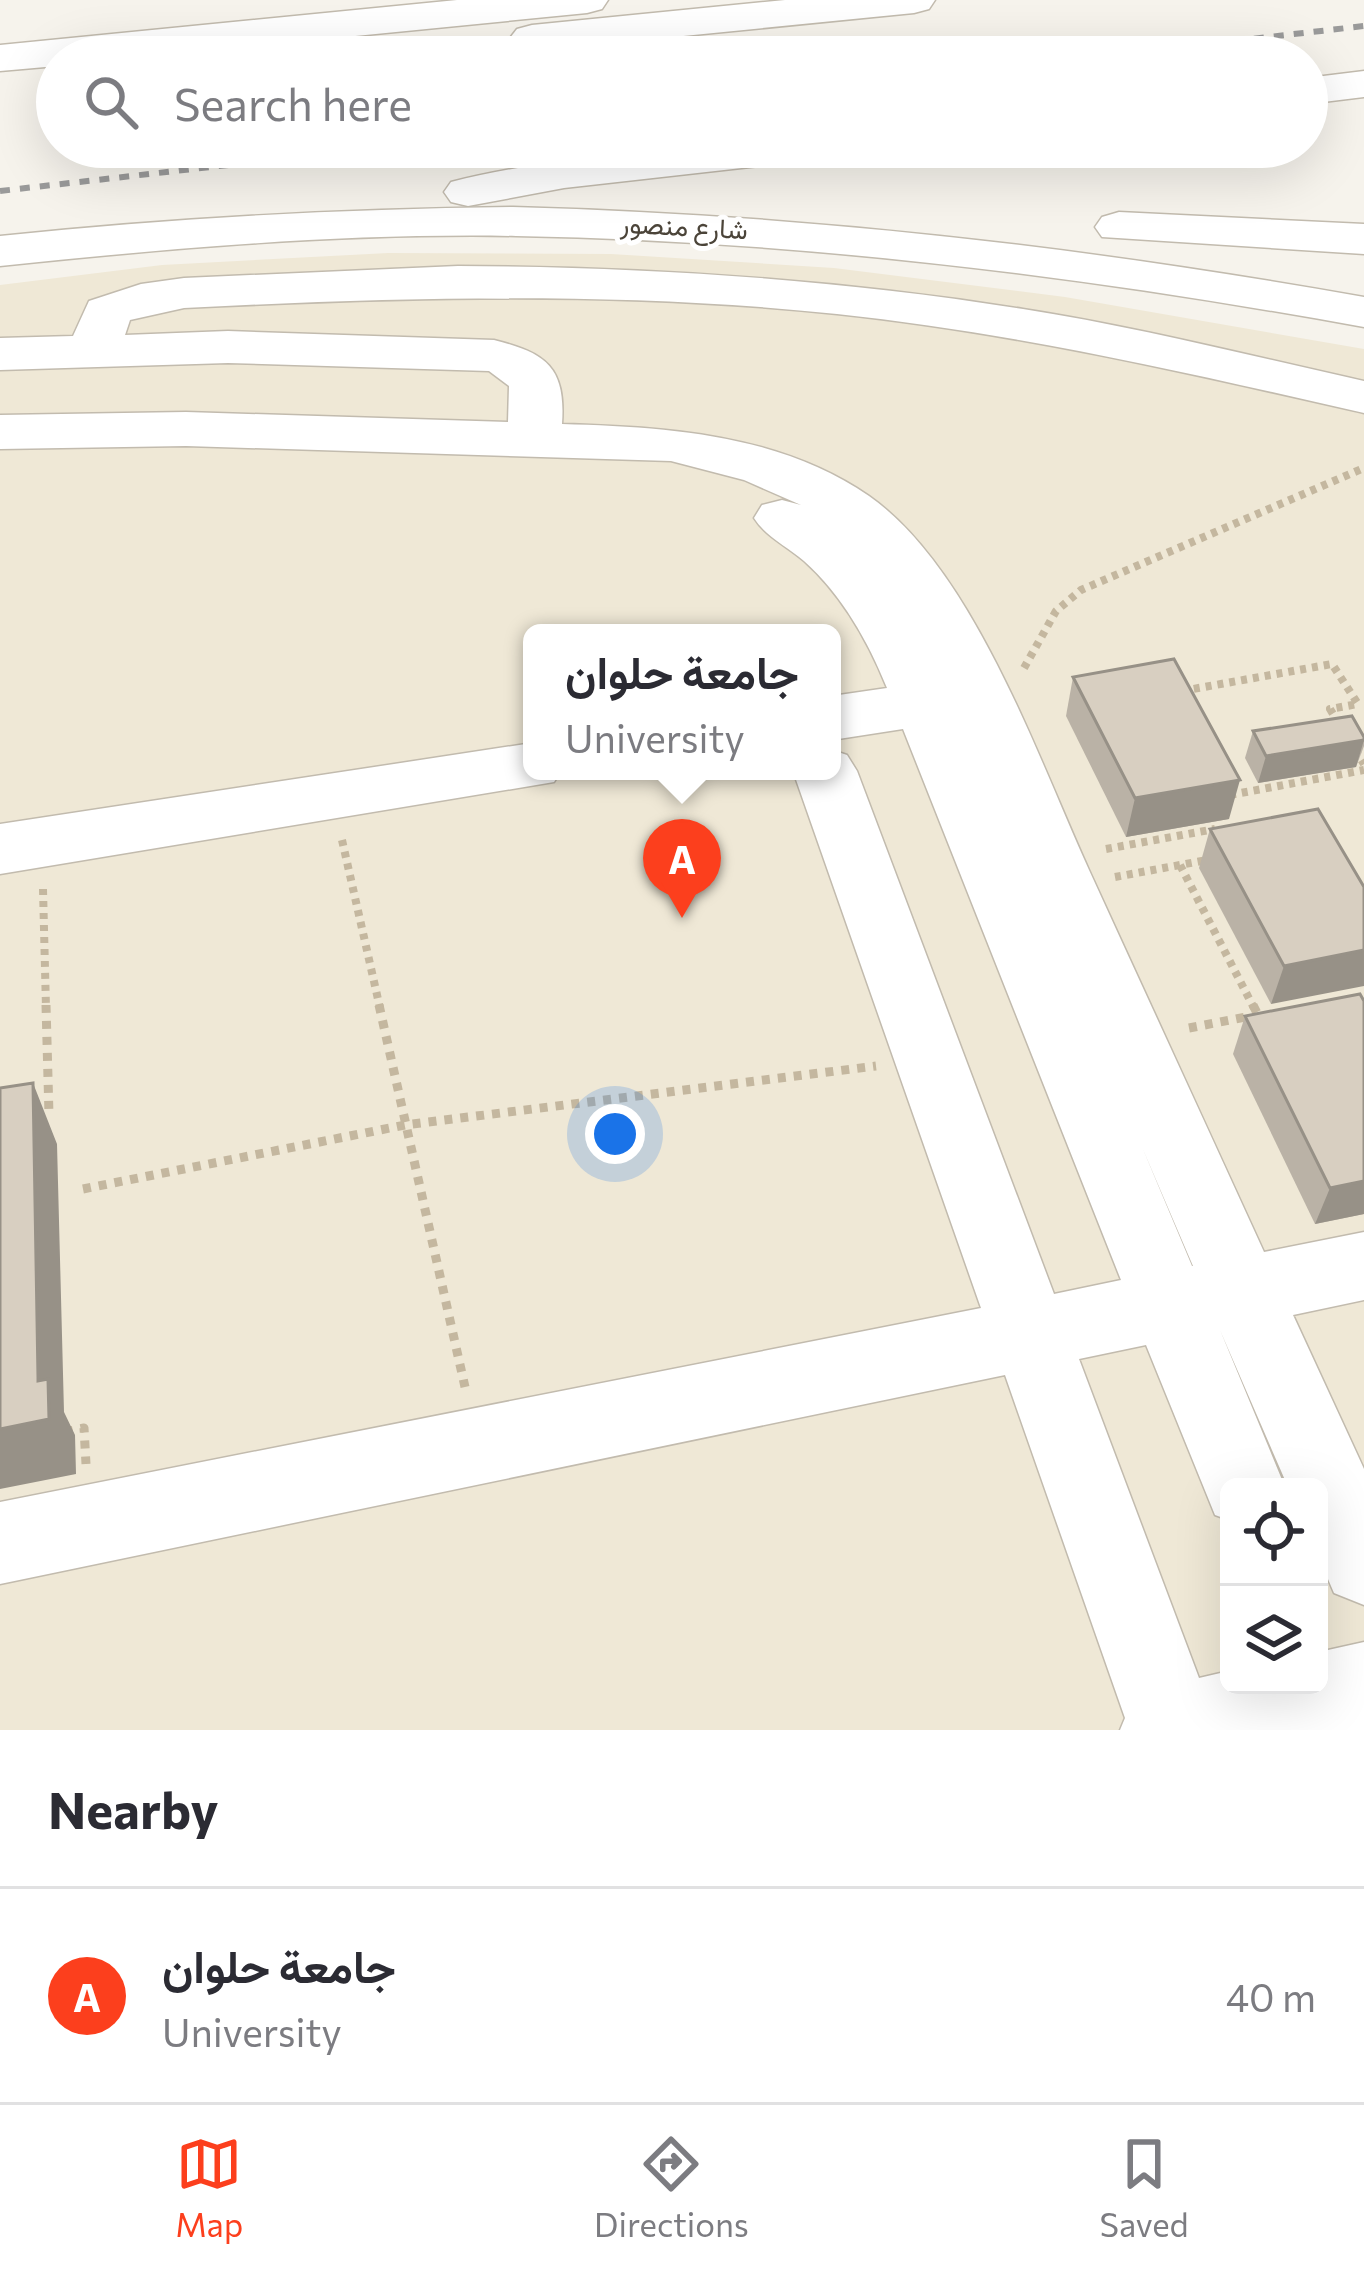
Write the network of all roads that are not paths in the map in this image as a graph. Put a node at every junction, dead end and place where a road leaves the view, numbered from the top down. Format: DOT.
graph roads {
  1 [pos="293,0"];
  2 [pos="587,0"];
  3 [pos="914,0"];
  4 [pos="0,30"];
  5 [pos="223,36"];
  6 [pos="550,36"];
  7 [pos="36,54"];
  8 [pos="0,58"];
  9 [pos="1364,84"];
  10 [pos="36,87"];
  11 [pos="1328,88"];
  12 [pos="0,90"];
  13 [pos="626,168"];
  14 [pos="372,221"];
  15 [pos="1119,226"];
  16 [pos="1364,239"];
  17 [pos="0,251"];
  18 [pos="1364,312"];
  19 [pos="94,349"];
  20 [pos="0,354"];
  21 [pos="1364,397"];
  22 [pos="0,432"];
  23 [pos="534,439"];
  24 [pos="0,466"];
  25 [pos="922,704"];
  26 [pos="841,717"];
  27 [pos="523,767"];
  28 [pos="828,780"];
  29 [pos="21,846"];
  30 [pos="1364,1266"];
  31 [pos="1204,1298"];
  32 [pos="1032,1335"];
  33 [pos="1242,1478"];
  34 [pos="0,1543"];
  35 [pos="1364,1564"];
  36 [pos="1340,1694"];
  37 [pos="1171,1729"];
  1 -- 4 [label="street"];
  2 -- 5 [label="street"];
  3 -- 6 [label="street"];
  7 -- 8 [label="street"];
  9 -- 11 [label="street"];
  10 -- 12 [label="street"];
  13 -- 14 [label="street"];
  14 -- 17 [label="street, شارع منصور"];
  14 -- 18 [label="street, شارع منصور"];
  15 -- 16 [label="street"];
  19 -- 20 [label="street"];
  19 -- 21 [label="street"];
  19 -- 23 [label="street"];
  22 -- 23 [label="street"];
  23 -- 31 [label="street"];
  24 -- 25 [label="street"];
  25 -- 26 [label="street"];
  25 -- 31 [label="street"];
  27 -- 29 [label="street"];
  28 -- 32 [label="street"];
  30 -- 31 [label="street"];
  31 -- 32 [label="street"];
  31 -- 33 [label="street"];
  31 -- 35 [label="street"];
  32 -- 34 [label="street"];
  32 -- 37 [label="street"];
  36 -- 37 [label="street"];
}
